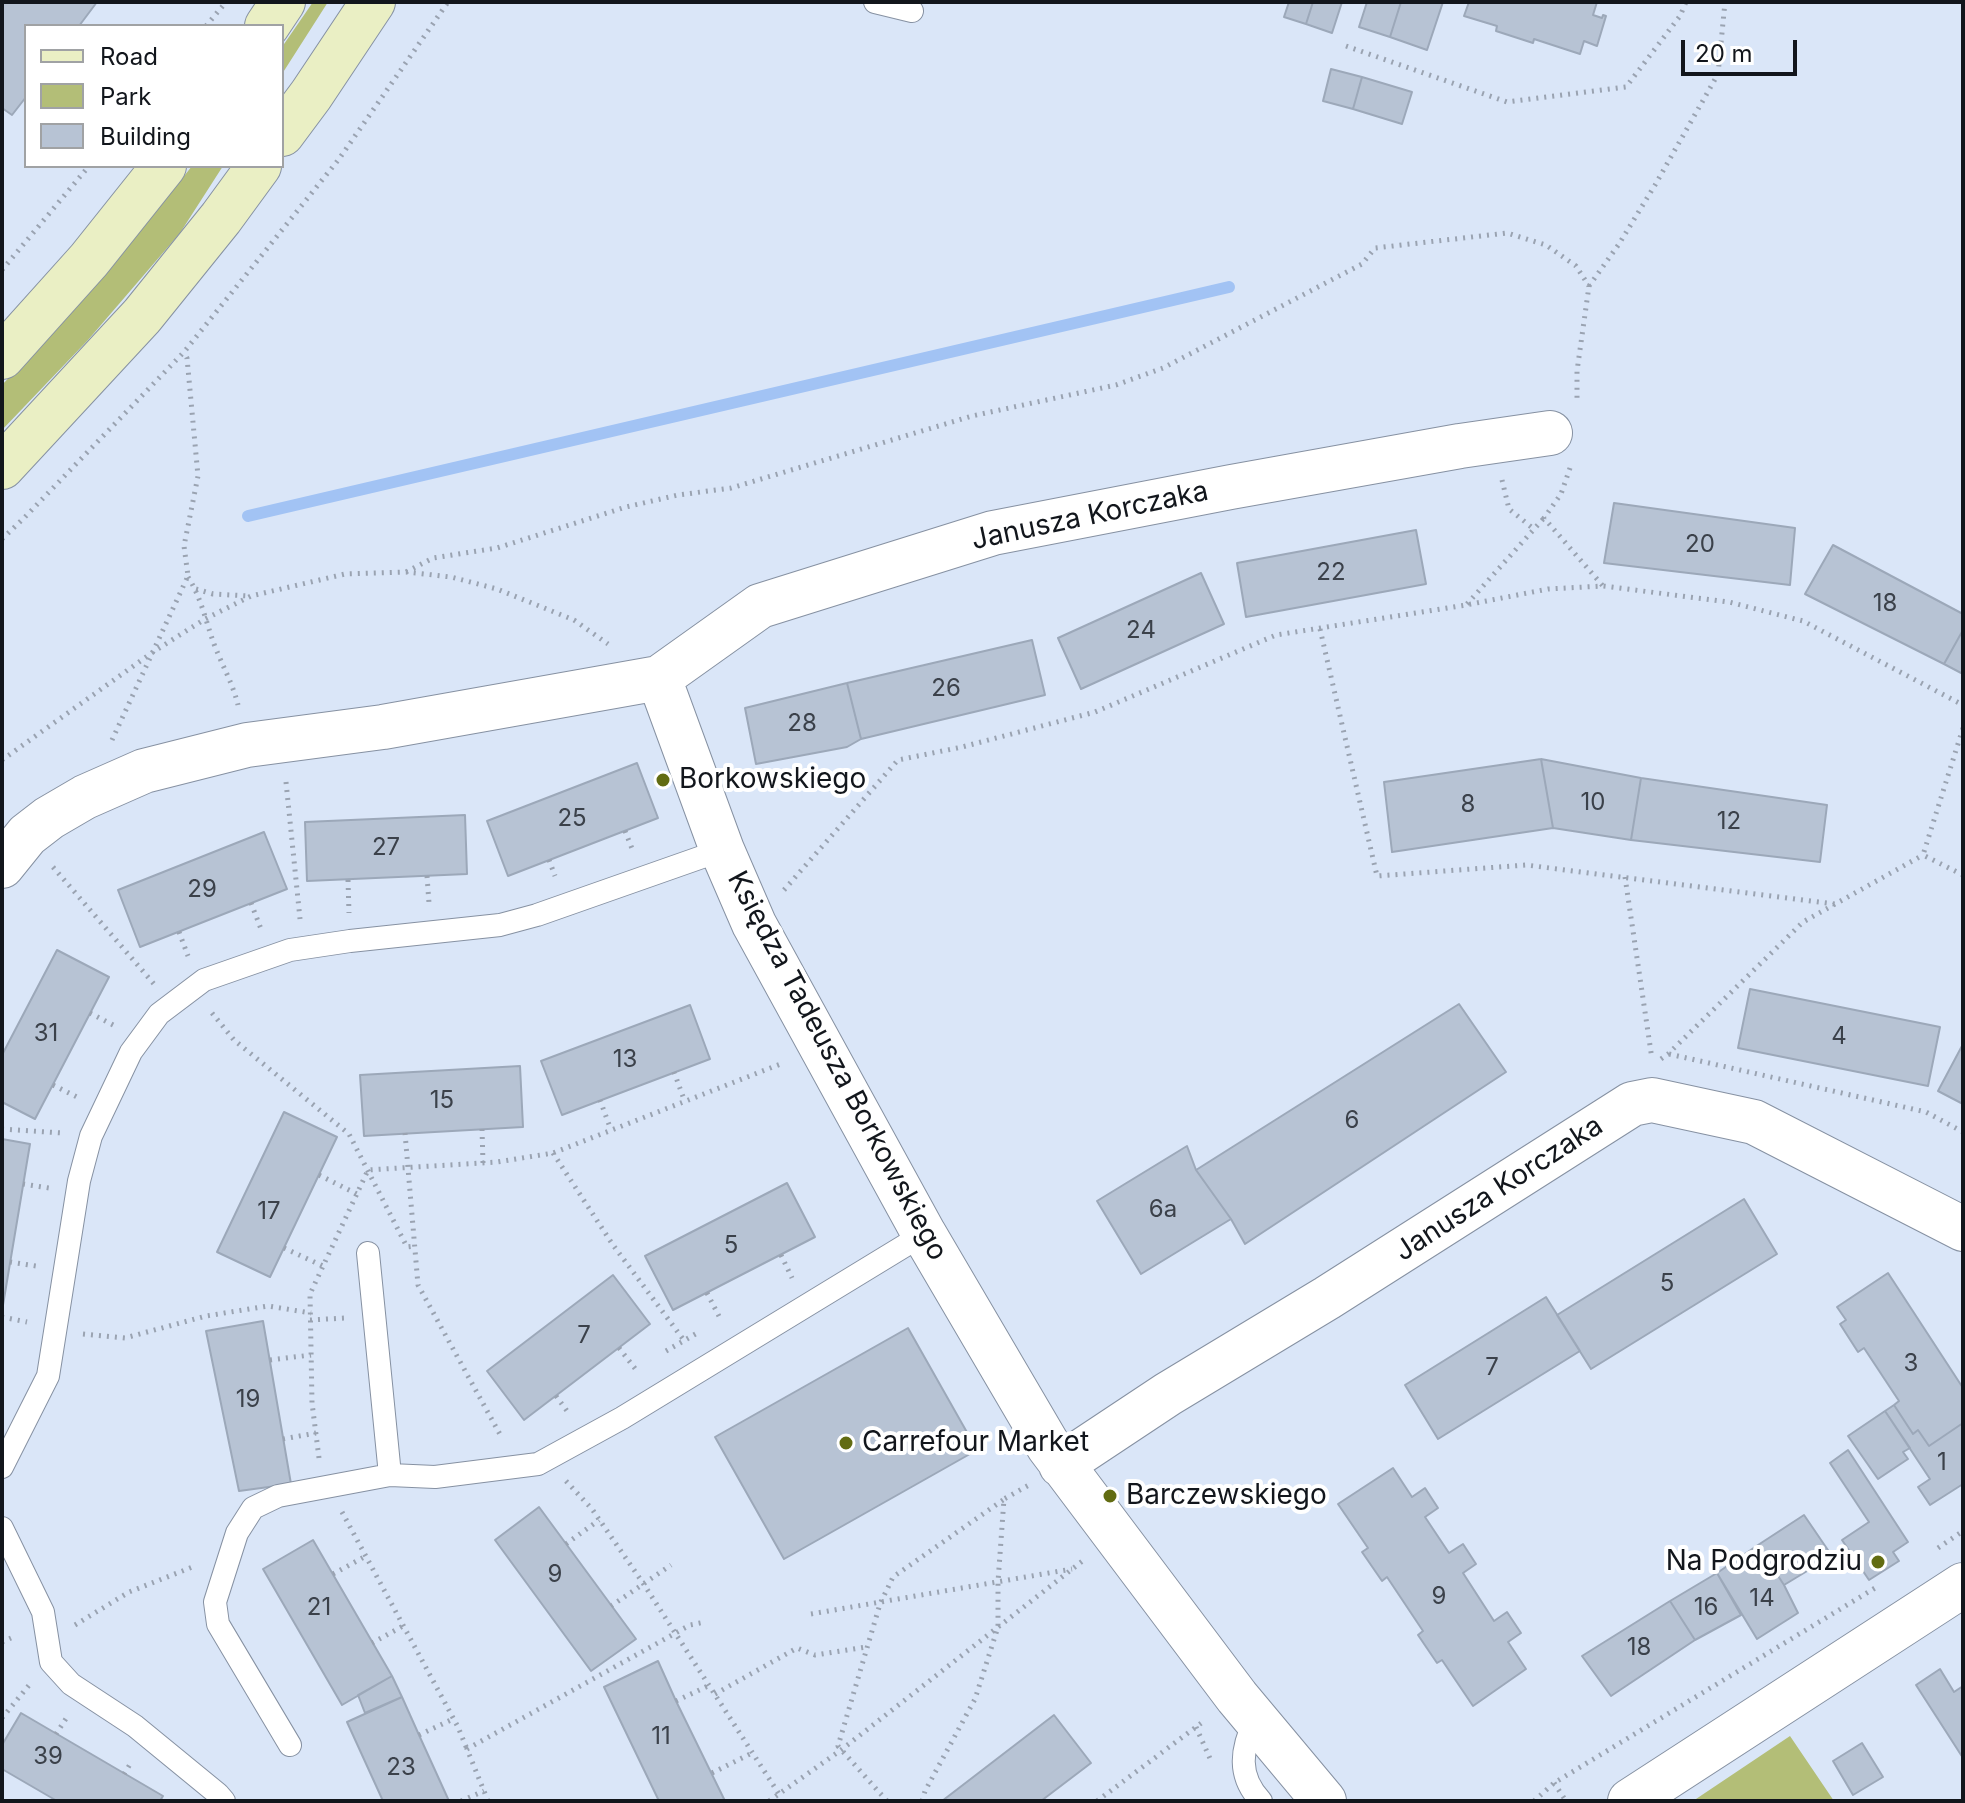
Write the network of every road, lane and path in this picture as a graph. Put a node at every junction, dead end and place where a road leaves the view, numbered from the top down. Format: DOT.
graph roads {
  1 [pos="226,2"];
  2 [pos="283,2"];
  3 [pos="373,2"];
  4 [pos="448,2"];
  5 [pos="875,2"];
  6 [pos="1686,2"];
  7 [pos="1725,2"];
  8 [pos="912,11"];
  9 [pos="208,24"];
  10 [pos="268,24"];
  11 [pos="1346,46"];
  12 [pos="284,131"];
  13 [pos="87,168"];
  14 [pos="162,168"];
  15 [pos="258,168"];
  16 [pos="2,270"];
  17 [pos="1589,286"];
  18 [pos="184,352"];
  19 [pos="2,357"];
  20 [pos="1566,433"];
  21 [pos="2,467"];
  22 [pos="1503,482"];
  23 [pos="1544,518"];
  24 [pos="1535,530"];
  25 [pos="2,539"];
  26 [pos="406,572"];
  27 [pos="188,576"];
  28 [pos="1603,586"];
  29 [pos="195,588"];
  30 [pos="251,596"];
  31 [pos="1466,605"];
  32 [pos="205,619"];
  33 [pos="1320,628"];
  34 [pos="153,652"];
  35 [pos="659,678"];
  36 [pos="1963,705"];
  37 [pos="1963,728"];
  38 [pos="247,745"];
  39 [pos="2,760"];
  40 [pos="286,781"];
  41 [pos="85,797"];
  42 [pos="625,831"];
  43 [pos="722,850"];
  44 [pos="637,859"];
  45 [pos="2,866"];
  46 [pos="59,873"];
  47 [pos="1963,875"];
  48 [pos="427,876"];
  49 [pos="1625,877"];
  50 [pos="348,880"];
  51 [pos="251,903"];
  52 [pos="1836,904"];
  53 [pos="429,912"];
  54 [pos="350,918"];
  55 [pos="300,924"];
  56 [pos="754,924"];
  57 [pos="179,932"];
  58 [pos="264,937"];
  59 [pos="191,964"];
  60 [pos="155,985"];
  61 [pos="90,1013"];
  62 [pos="120,1029"];
  63 [pos="229,1033"];
  64 [pos="1668,1054"];
  65 [pos="785,1062"];
  66 [pos="1653,1064"];
  67 [pos="674,1072"];
  68 [pos="53,1085"];
  69 [pos="600,1100"];
  70 [pos="85,1101"];
  71 [pos="685,1102"];
  72 [pos="2,1129"];
  73 [pos="482,1129"];
  74 [pos="611,1130"];
  75 [pos="1963,1132"];
  76 [pos="71,1133"];
  77 [pos="405,1133"];
  78 [pos="553,1153"];
  79 [pos="483,1163"];
  80 [pos="407,1167"];
  81 [pos="368,1170"];
  82 [pos="319,1175"];
  83 [pos="23,1184"];
  84 [pos="58,1189"];
  85 [pos="357,1194"];
  86 [pos="1963,1229"];
  87 [pos="924,1234"];
  88 [pos="415,1246"];
  89 [pos="284,1248"];
  90 [pos="368,1253"];
  91 [pos="781,1255"];
  92 [pos="10,1262"];
  93 [pos="323,1266"];
  94 [pos="45,1268"];
  95 [pos="795,1282"];
  96 [pos="707,1293"];
  97 [pos="311,1313"];
  98 [pos="2,1317"];
  99 [pos="721,1320"];
  100 [pos="36,1323"];
  101 [pos="81,1334"];
  102 [pos="683,1339"];
  103 [pos="619,1348"];
  104 [pos="311,1355"];
  105 [pos="270,1360"];
  106 [pos="637,1371"];
  107 [pos="556,1396"];
  108 [pos="571,1415"];
  109 [pos="316,1433"];
  110 [pos="283,1439"];
  111 [pos="546,1460"];
  112 [pos="320,1462"];
  113 [pos="2,1467"];
  114 [pos="512,1468"];
  115 [pos="1050,1472"];
  116 [pos="390,1475"];
  117 [pos="1004,1499"];
  118 [pos="340,1507"];
  119 [pos="599,1520"];
  120 [pos="2,1528"];
  121 [pos="1963,1531"];
  122 [pos="566,1544"];
  123 [pos="1937,1548"];
  124 [pos="366,1556"];
  125 [pos="201,1564"];
  126 [pos="671,1565"];
  127 [pos="333,1574"];
  128 [pos="998,1582"];
  129 [pos="1885,1582"];
  130 [pos="643,1583"];
  131 [pos="1963,1585"];
  132 [pos="880,1604"];
  133 [pos="611,1606"];
  134 [pos="95,1614"];
  135 [pos="811,1614"];
  136 [pos="705,1622"];
  137 [pos="403,1626"];
  138 [pos="998,1627"];
  139 [pos="676,1633"];
  140 [pos="11,1638"];
  141 [pos="2,1642"];
  142 [pos="372,1643"];
  143 [pos="866,1647"];
  144 [pos="30,1684"];
  145 [pos="710,1685"];
  146 [pos="715,1694"];
  147 [pos="676,1701"];
  148 [pos="1246,1708"];
  149 [pos="72,1710"];
  150 [pos="2,1718"];
  151 [pos="453,1719"];
  152 [pos="56,1734"];
  153 [pos="419,1735"];
  154 [pos="290,1745"];
  155 [pos="467,1749"];
  156 [pos="841,1750"];
  157 [pos="752,1753"];
  158 [pos="712,1773"];
  159 [pos="1554,1783"];
  160 [pos="484,1791"];
  161 [pos="779,1794"];
  162 [pos="224,1801"];
  163 [pos="461,1801"];
  164 [pos="488,1801"];
  165 [pos="769,1801"];
  166 [pos="887,1801"];
  167 [pos="922,1801"];
  168 [pos="1097,1801"];
  169 [pos="1261,1801"];
  170 [pos="1324,1801"];
  171 [pos="1534,1801"];
  172 [pos="1566,1801"];
  173 [pos="1630,1801"];
  1 -- 9 [label="path"];
  2 -- 10 [label="main road"];
  3 -- 12 [label="main road"];
  4 -- 18 [label="path"];
  5 -- 8 [label="lane"];
  6 -- 11 [label="path"];
  7 -- 17 [label="path"];
  13 -- 16 [label="path"];
  14 -- 19 [label="main road"];
  15 -- 21 [label="main road"];
  17 -- 20 [label="path"];
  17 -- 26 [label="path"];
  18 -- 25 [label="path"];
  18 -- 27 [label="path"];
  20 -- 23 [label="path"];
  20 -- 35 [label="street, Janusza Korczaka"];
  22 -- 24 [label="path"];
  23 -- 24 [label="path"];
  23 -- 28 [label="path"];
  24 -- 31 [label="path"];
  26 -- 30 [label="path"];
  26 -- 35 [label="path"];
  27 -- 29 [label="path"];
  27 -- 34 [label="path"];
  28 -- 31 [label="path"];
  28 -- 36 [label="path"];
  29 -- 30 [label="path"];
  29 -- 32 [label="path"];
  30 -- 32 [label="path"];
  31 -- 33 [label="path"];
  32 -- 34 [label="path"];
  32 -- 38 [label="path"];
  33 -- 49 [label="path"];
  33 -- 56 [label="path"];
  34 -- 39 [label="path"];
  34 -- 41 [label="path"];
  35 -- 38 [label="street"];
  35 -- 43 [label="street, Księdza Tadeusza Borkowskiego"];
  37 -- 47 [label="path"];
  38 -- 41 [label="street"];
  40 -- 55 [label="path"];
  41 -- 45 [label="street"];
  42 -- 44 [label="path"];
  43 -- 56 [label="street, Księdza Tadeusza Borkowskiego"];
  43 -- 113 [label="lane"];
  46 -- 60 [label="path"];
  48 -- 53 [label="path"];
  49 -- 52 [label="path"];
  49 -- 66 [label="path"];
  50 -- 54 [label="path"];
  51 -- 58 [label="path"];
  56 -- 87 [label="street, Księdza Tadeusza Borkowskiego"];
  57 -- 59 [label="path"];
  61 -- 62 [label="path"];
  63 -- 81 [label="path"];
  64 -- 75 [label="path"];
  65 -- 71 [label="path"];
  67 -- 71 [label="path"];
  68 -- 70 [label="path"];
  69 -- 74 [label="path"];
  71 -- 74 [label="path"];
  72 -- 76 [label="path"];
  73 -- 79 [label="path"];
  74 -- 78 [label="path"];
  77 -- 80 [label="path"];
  78 -- 79 [label="path"];
  78 -- 102 [label="path"];
  79 -- 80 [label="path"];
  80 -- 81 [label="path"];
  80 -- 88 [label="path"];
  81 -- 85 [label="path"];
  81 -- 88 [label="path"];
  82 -- 85 [label="path"];
  83 -- 84 [label="path"];
  85 -- 93 [label="path"];
  86 -- 115 [label="street, Janusza Korczaka"];
  87 -- 111 [label="lane"];
  87 -- 115 [label="street, Księdza Tadeusza Borkowskiego"];
  88 -- 114 [label="path"];
  89 -- 93 [label="path"];
  90 -- 116 [label="lane"];
  91 -- 95 [label="path"];
  92 -- 94 [label="path"];
  93 -- 97 [label="path"];
  96 -- 99 [label="path"];
  97 -- 101 [label="path"];
  97 -- 104 [label="path"];
  98 -- 100 [label="path"];
  103 -- 106 [label="path"];
  104 -- 105 [label="path"];
  104 -- 109 [label="path"];
  107 -- 108 [label="path"];
  109 -- 110 [label="path"];
  109 -- 112 [label="path"];
  111 -- 114 [label="lane"];
  111 -- 119 [label="path"];
  114 -- 116 [label="lane"];
  115 -- 117 [label="path"];
  115 -- 148 [label="street, Księdza Tadeusza Borkowskiego"];
  116 -- 154 [label="lane"];
  117 -- 128 [label="path"];
  117 -- 132 [label="path"];
  118 -- 124 [label="path"];
  119 -- 122 [label="path"];
  119 -- 130 [label="path"];
  120 -- 162 [label="lane"];
  121 -- 123 [label="path"];
  124 -- 127 [label="path"];
  124 -- 137 [label="path"];
  125 -- 134 [label="path"];
  126 -- 130 [label="path"];
  128 -- 132 [label="path"];
  128 -- 138 [label="path"];
  128 -- 138 [label="path"];
  129 -- 159 [label="path"];
  130 -- 133 [label="path"];
  130 -- 139 [label="path"];
  131 -- 173 [label="street"];
  132 -- 135 [label="path"];
  132 -- 143 [label="path"];
  136 -- 139 [label="path"];
  137 -- 142 [label="path"];
  137 -- 151 [label="path"];
  138 -- 156 [label="path"];
  138 -- 167 [label="path"];
  139 -- 145 [label="path"];
  139 -- 155 [label="path"];
  140 -- 141 [label="path"];
  143 -- 146 [label="path"];
  143 -- 156 [label="path"];
  144 -- 150 [label="path"];
  145 -- 146 [label="path"];
  145 -- 147 [label="path"];
  146 -- 157 [label="path"];
  148 -- 168 [label="path"];
  148 -- 169 [label="lane"];
  148 -- 170 [label="street, Księdza Tadeusza Borkowskiego"];
  149 -- 152 [label="path"];
  151 -- 153 [label="path"];
  151 -- 155 [label="path"];
  155 -- 160 [label="path"];
  156 -- 161 [label="path"];
  156 -- 166 [label="path"];
  157 -- 158 [label="path"];
  157 -- 161 [label="path"];
  159 -- 171 [label="path"];
  159 -- 172 [label="path"];
  160 -- 163 [label="path"];
  160 -- 164 [label="path"];
  161 -- 165 [label="path"];
}
